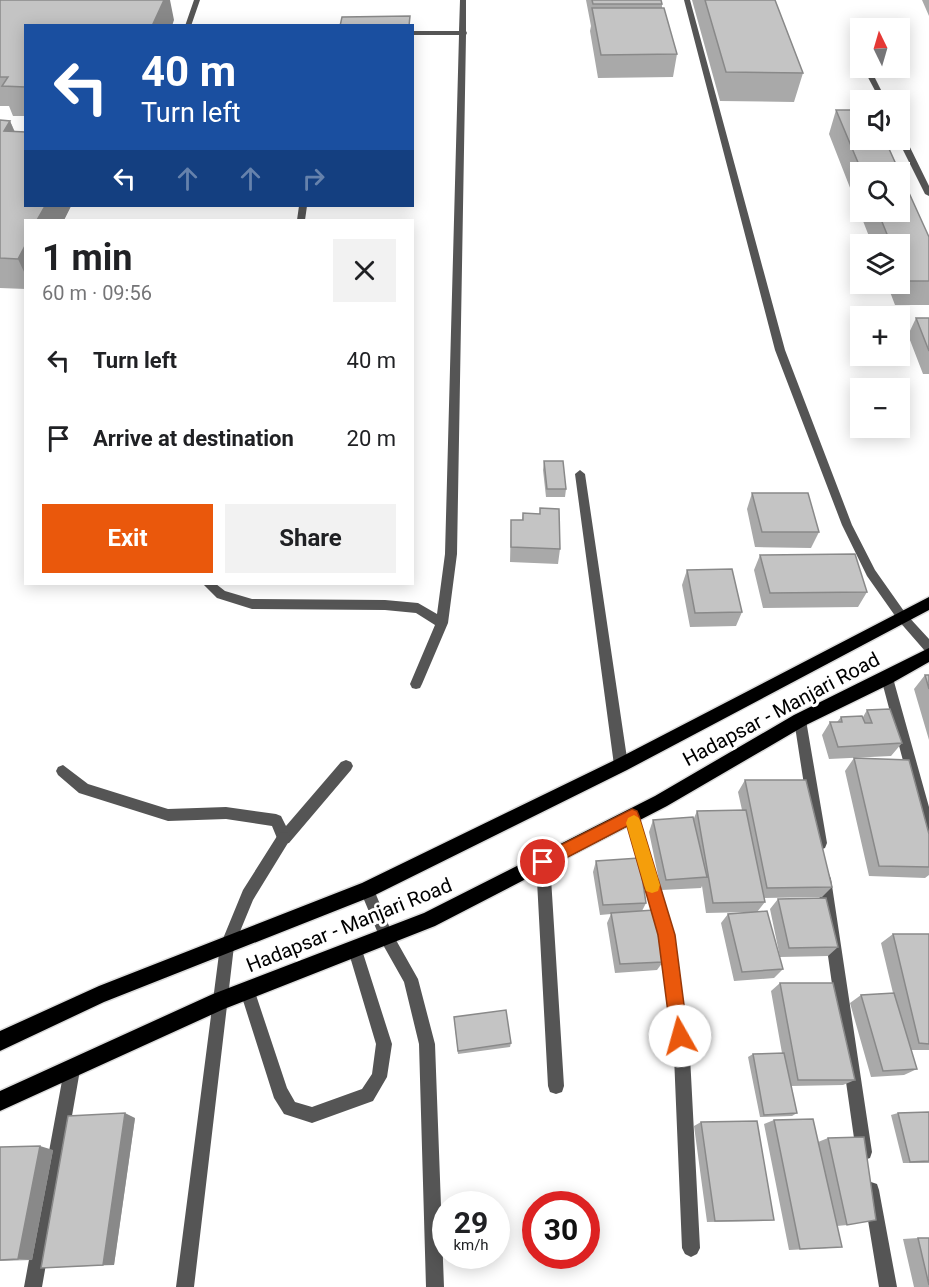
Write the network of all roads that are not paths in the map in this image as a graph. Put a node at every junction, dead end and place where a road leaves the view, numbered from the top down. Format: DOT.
graph roads {
  1 [pos="197,0"];
  2 [pos="463,0"];
  3 [pos="687,0"];
  4 [pos="189,24"];
  5 [pos="414,33"];
  6 [pos="464,33"];
  7 [pos="907,150"];
  8 [pos="929,194"];
  9 [pos="580,474"];
  10 [pos="210,585"];
  11 [pos="929,603"];
  12 [pos="902,617"];
  13 [pos="442,623"];
  14 [pos="929,647"];
  15 [pos="929,654"];
  16 [pos="887,678"];
  17 [pos="416,684"];
  18 [pos="800,720"];
  19 [pos="621,765"];
  20 [pos="346,766"];
  21 [pos="63,771"];
  22 [pos="632,816"];
  23 [pos="929,832"];
  24 [pos="284,838"];
  25 [pos="543,862"];
  26 [pos="367,890"];
  27 [pos="387,938"];
  28 [pos="227,946"];
  29 [pos="355,950"];
  30 [pos="248,991"];
  31 [pos="220,1001"];
  32 [pos="0,1041"];
  33 [pos="72,1070"];
  34 [pos="556,1086"];
  35 [pos="0,1101"];
  36 [pos="691,1248"];
  37 [pos="33,1287"];
  38 [pos="185,1287"];
  39 [pos="435,1287"];
  40 [pos="888,1287"];
  1 -- 4 [label="street"];
  2 -- 6 [label="street"];
  3 -- 12 [label="street"];
  5 -- 6 [label="street"];
  6 -- 13 [label="street"];
  7 -- 8 [label="street"];
  9 -- 19 [label="street"];
  10 -- 13 [label="street"];
  11 -- 12 [label="main road, Hadapsar - Manjari Road"];
  12 -- 14 [label="street"];
  12 -- 19 [label="main road, Hadapsar - Manjari Road"];
  13 -- 17 [label="street"];
  15 -- 16 [label="main road, Hadapsar - Manjari Road"];
  16 -- 18 [label="main road, Hadapsar - Manjari Road"];
  16 -- 23 [label="street"];
  18 -- 22 [label="main road, Hadapsar - Manjari Road"];
  18 -- 40 [label="street"];
  19 -- 26 [label="main road, Hadapsar - Manjari Road"];
  20 -- 24 [label="street"];
  21 -- 24 [label="street"];
  22 -- 25 [label="main road, Hadapsar - Manjari Road"];
  22 -- 36 [label="street"];
  24 -- 28 [label="street"];
  25 -- 27 [label="main road, Hadapsar - Manjari Road"];
  25 -- 34 [label="street"];
  26 -- 27 [label="street"];
  26 -- 28 [label="main road, Hadapsar - Manjari Road"];
  27 -- 29 [label="main road, Hadapsar - Manjari Road"];
  27 -- 39 [label="street"];
  28 -- 31 [label="street"];
  28 -- 32 [label="main road, Hadapsar - Manjari Road"];
  29 -- 30 [label="main road, Hadapsar - Manjari Road"];
  29 -- 30 [label="street"];
  30 -- 31 [label="main road, Hadapsar - Manjari Road"];
  31 -- 33 [label="main road, Hadapsar - Manjari Road"];
  31 -- 38 [label="street"];
  33 -- 35 [label="main road, Hadapsar - Manjari Road"];
  33 -- 37 [label="street"];
}
